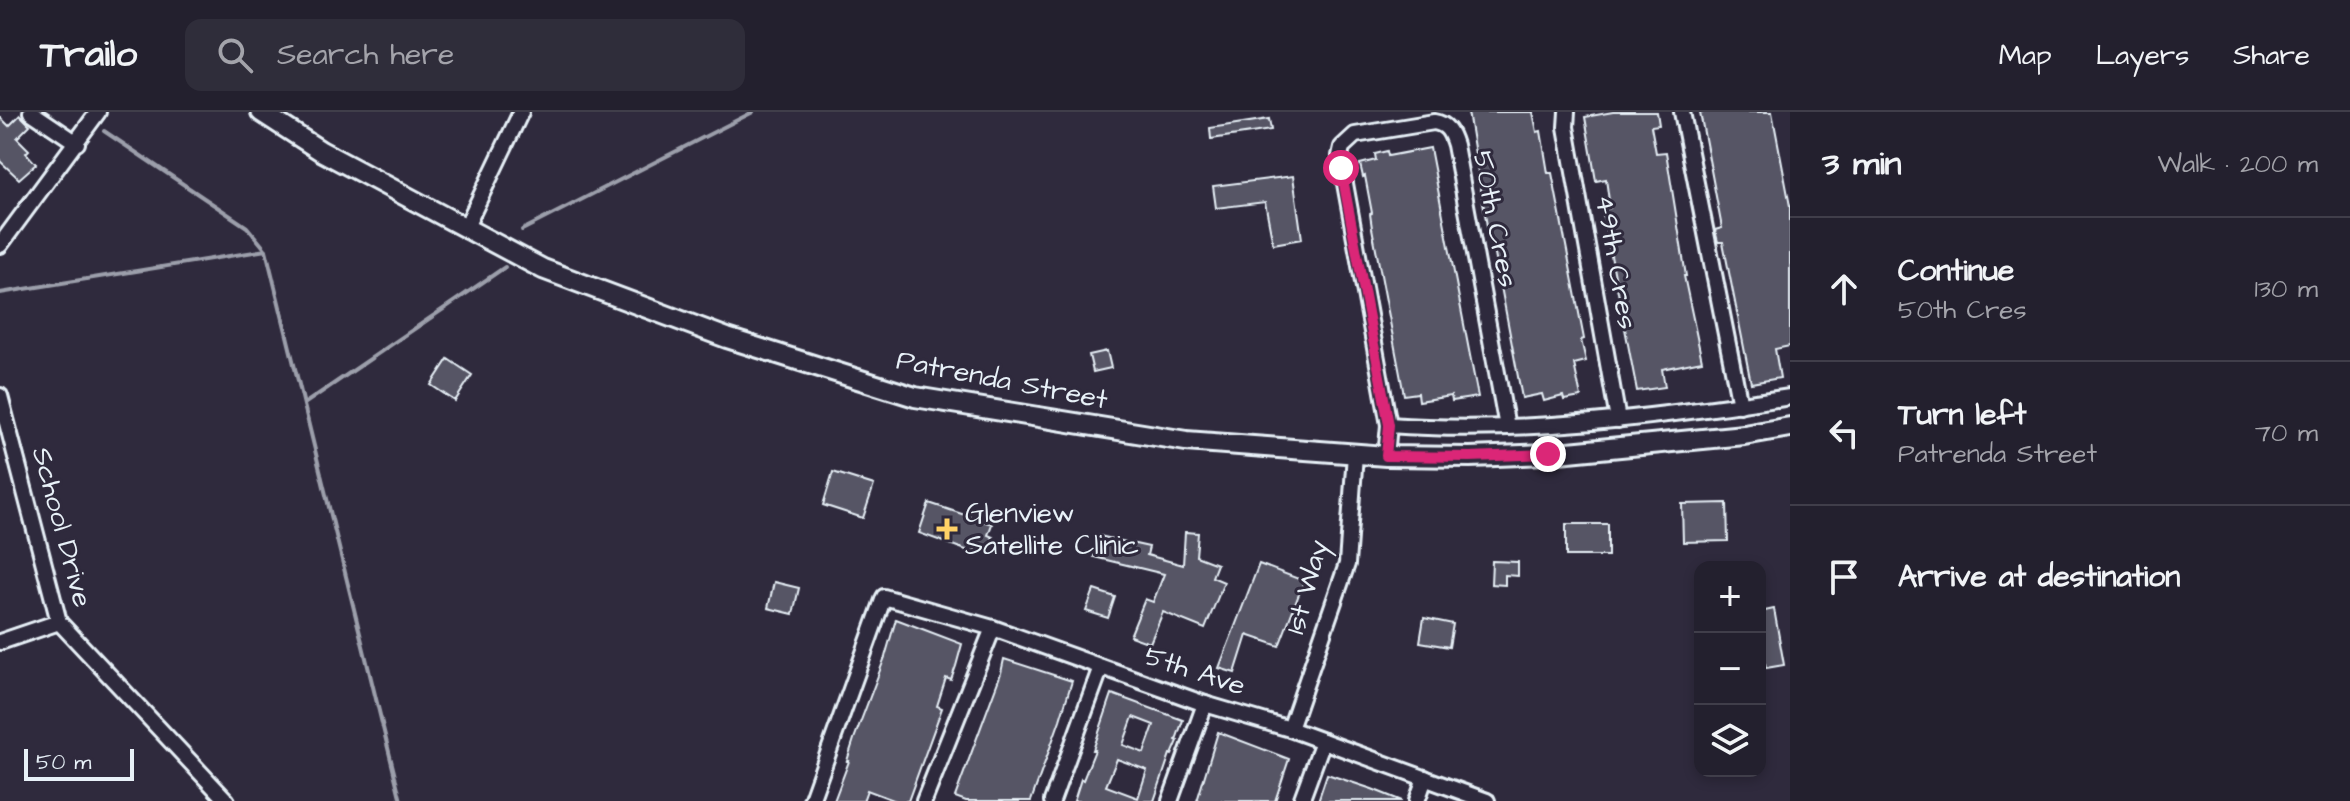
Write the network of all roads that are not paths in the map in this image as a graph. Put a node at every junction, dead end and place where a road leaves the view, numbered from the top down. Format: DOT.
graph roads {
  1 [pos="31,112"];
  2 [pos="98,112"];
  3 [pos="261,112"];
  4 [pos="521,112"];
  5 [pos="1567,112"];
  6 [pos="1682,112"];
  7 [pos="77,143"];
  8 [pos="466,227"];
  9 [pos="0,245"];
  10 [pos="0,396"];
  11 [pos="1790,397"];
  12 [pos="1740,405"];
  13 [pos="1618,420"];
  14 [pos="1389,425"];
  15 [pos="1507,427"];
  16 [pos="1790,427"];
  17 [pos="1355,454"];
  18 [pos="1386,456"];
  19 [pos="59,622"];
  20 [pos="993,628"];
  21 [pos="0,642"];
  22 [pos="1101,667"];
  23 [pos="1205,704"];
  24 [pos="1290,729"];
  25 [pos="1323,741"];
  26 [pos="1425,778"];
  27 [pos="227,801"];
  28 [pos="811,801"];
  29 [pos="924,801"];
  30 [pos="1052,801"];
  31 [pos="1170,801"];
  32 [pos="1301,801"];
  33 [pos="1417,801"];
  34 [pos="1487,801"];
  1 -- 7 [label="street"];
  2 -- 7 [label="street"];
  3 -- 8 [label="street, Patrenda Street"];
  4 -- 8 [label="street"];
  5 -- 13 [label="street, 49th Cres"];
  6 -- 12 [label="street"];
  7 -- 9 [label="street"];
  8 -- 17 [label="street, Patrenda Street"];
  10 -- 19 [label="street, School Drive"];
  11 -- 12 [label="street"];
  12 -- 13 [label="street"];
  13 -- 15 [label="street"];
  14 -- 15 [label="street"];
  14 -- 15 [label="street, 50th Cres"];
  14 -- 18 [label="street"];
  16 -- 18 [label="street, Patrenda Street"];
  17 -- 18 [label="street, Patrenda Street"];
  17 -- 24 [label="street, 1st Way"];
  19 -- 21 [label="street"];
  19 -- 27 [label="street, School Drive"];
  20 -- 22 [label="street, 5th Ave"];
  20 -- 28 [label="street, 5th Ave"];
  20 -- 29 [label="street"];
  22 -- 23 [label="street, 5th Ave"];
  22 -- 30 [label="street"];
  23 -- 24 [label="street, 5th Ave"];
  23 -- 31 [label="street"];
  24 -- 25 [label="street, 5th Ave"];
  25 -- 26 [label="street, 5th Ave"];
  25 -- 32 [label="street"];
  26 -- 33 [label="street"];
  26 -- 34 [label="street, 5th Ave"];
}
